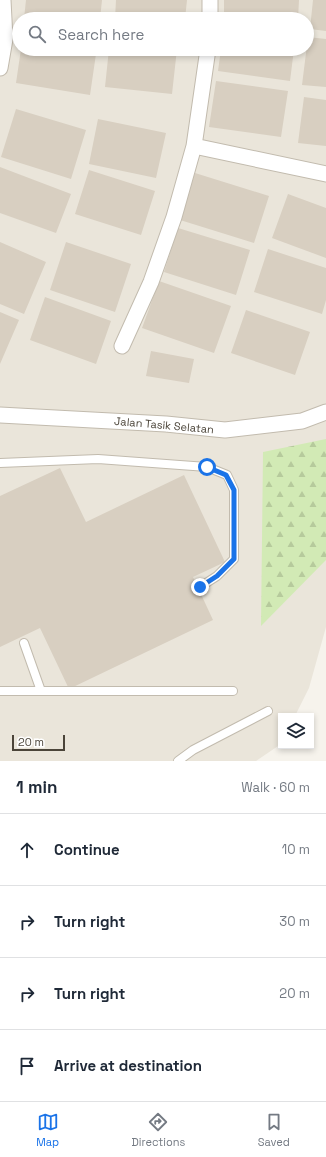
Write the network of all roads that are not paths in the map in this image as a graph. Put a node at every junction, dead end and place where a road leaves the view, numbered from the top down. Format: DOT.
graph roads {
  1 [pos="4,0"];
  2 [pos="210,0"];
  3 [pos="210,12"];
  4 [pos="207,56"];
  5 [pos="0,68"];
  6 [pos="194,146"];
  7 [pos="326,174"];
  8 [pos="122,346"];
  9 [pos="326,412"];
  10 [pos="0,415"];
  11 [pos="0,463"];
  12 [pos="200,587"];
  13 [pos="24,643"];
  14 [pos="0,691"];
  15 [pos="41,691"];
  16 [pos="233,691"];
  17 [pos="268,711"];
  18 [pos="178,761"];
  1 -- 5 [label="street"];
  2 -- 3 [label="street"];
  4 -- 6 [label="street"];
  6 -- 7 [label="street"];
  6 -- 8 [label="street"];
  9 -- 10 [label="street, Jalan Tasik Selatan"];
  11 -- 12 [label="lane"];
  13 -- 15 [label="lane"];
  14 -- 15 [label="lane"];
  15 -- 16 [label="lane"];
  17 -- 18 [label="lane"];
}
